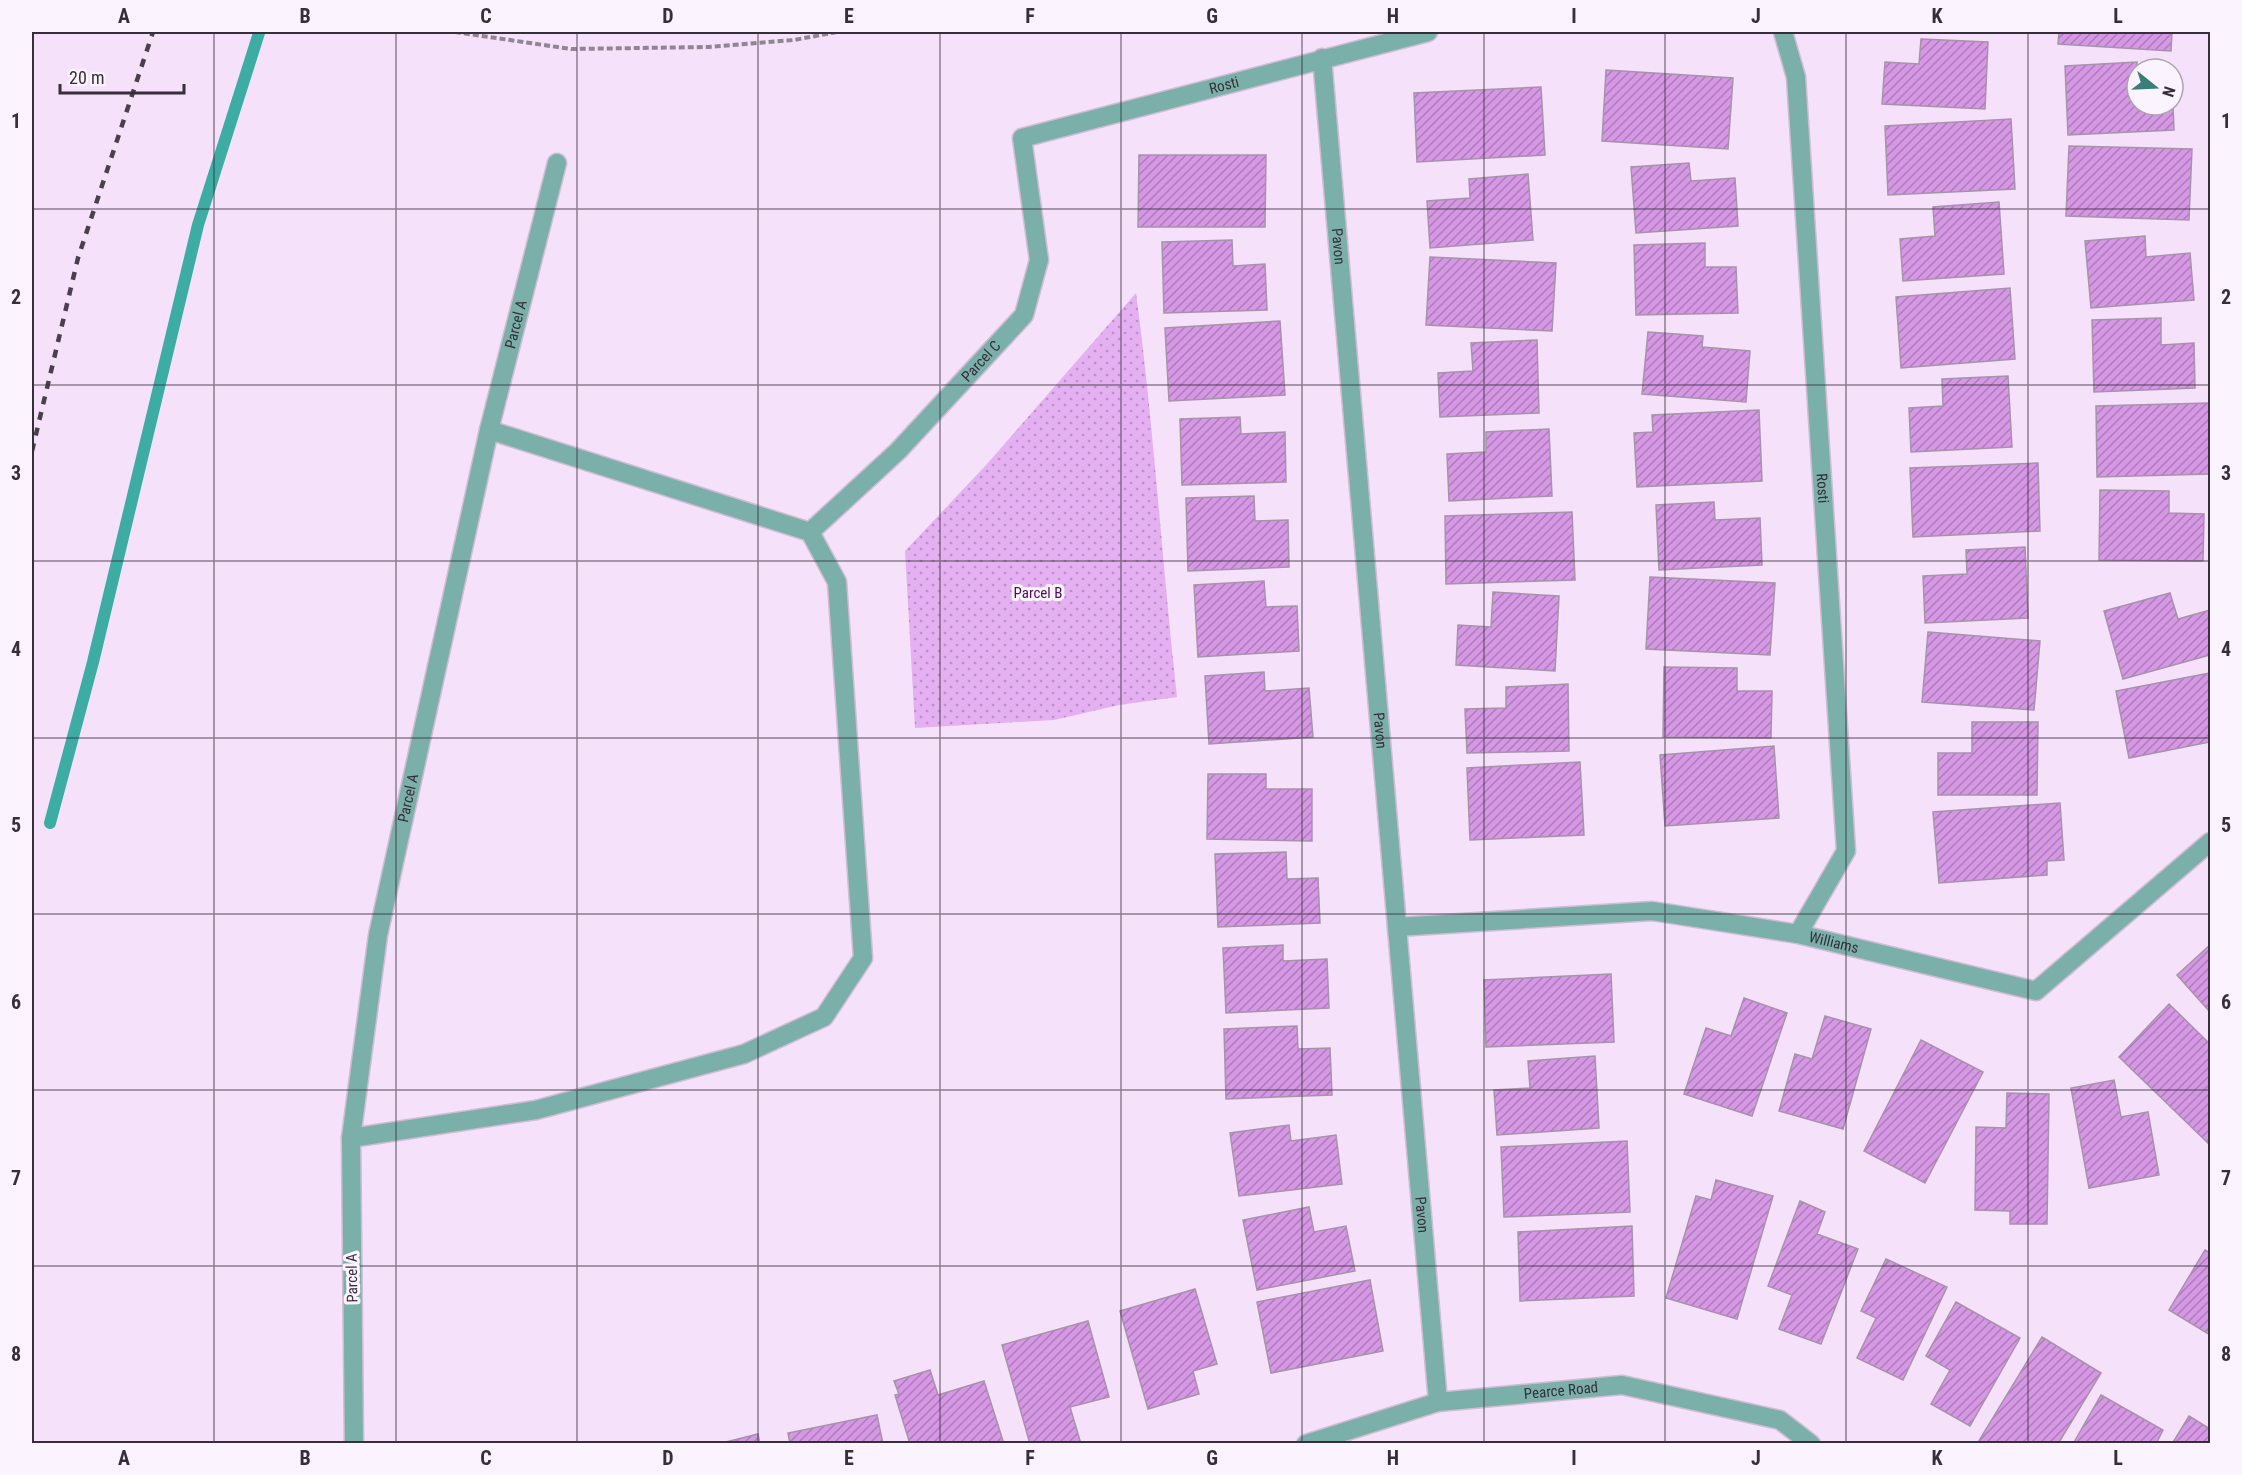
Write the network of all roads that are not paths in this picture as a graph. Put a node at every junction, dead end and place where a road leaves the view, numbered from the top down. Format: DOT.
graph roads {
  1 [pos="1428,32"];
  2 [pos="1783,32"];
  3 [pos="1322,58"];
  4 [pos="1022,138"];
  5 [pos="557,164"];
  6 [pos="489,430"];
  7 [pos="810,532"];
  8 [pos="2211,842"];
  9 [pos="1397,927"];
  10 [pos="1798,934"];
  11 [pos="351,1138"];
  12 [pos="1438,1402"];
  13 [pos="354,1443"];
  14 [pos="1306,1443"];
  15 [pos="1812,1443"];
  1 -- 3 [label="street, Rosti"];
  2 -- 10 [label="street, Rosti"];
  3 -- 4 [label="street, Rosti"];
  3 -- 9 [label="street, Pavon"];
  4 -- 7 [label="street, Parcel C"];
  5 -- 6 [label="street, Parcel A"];
  6 -- 7 [label="street"];
  6 -- 11 [label="street, Parcel A"];
  7 -- 11 [label="street"];
  8 -- 10 [label="street, Williams"];
  9 -- 10 [label="street, Williams"];
  9 -- 12 [label="street, Pavon"];
  11 -- 13 [label="street, Parcel A"];
  12 -- 14 [label="street, Pearce Road"];
  12 -- 15 [label="street, Pearce Road"];
}
